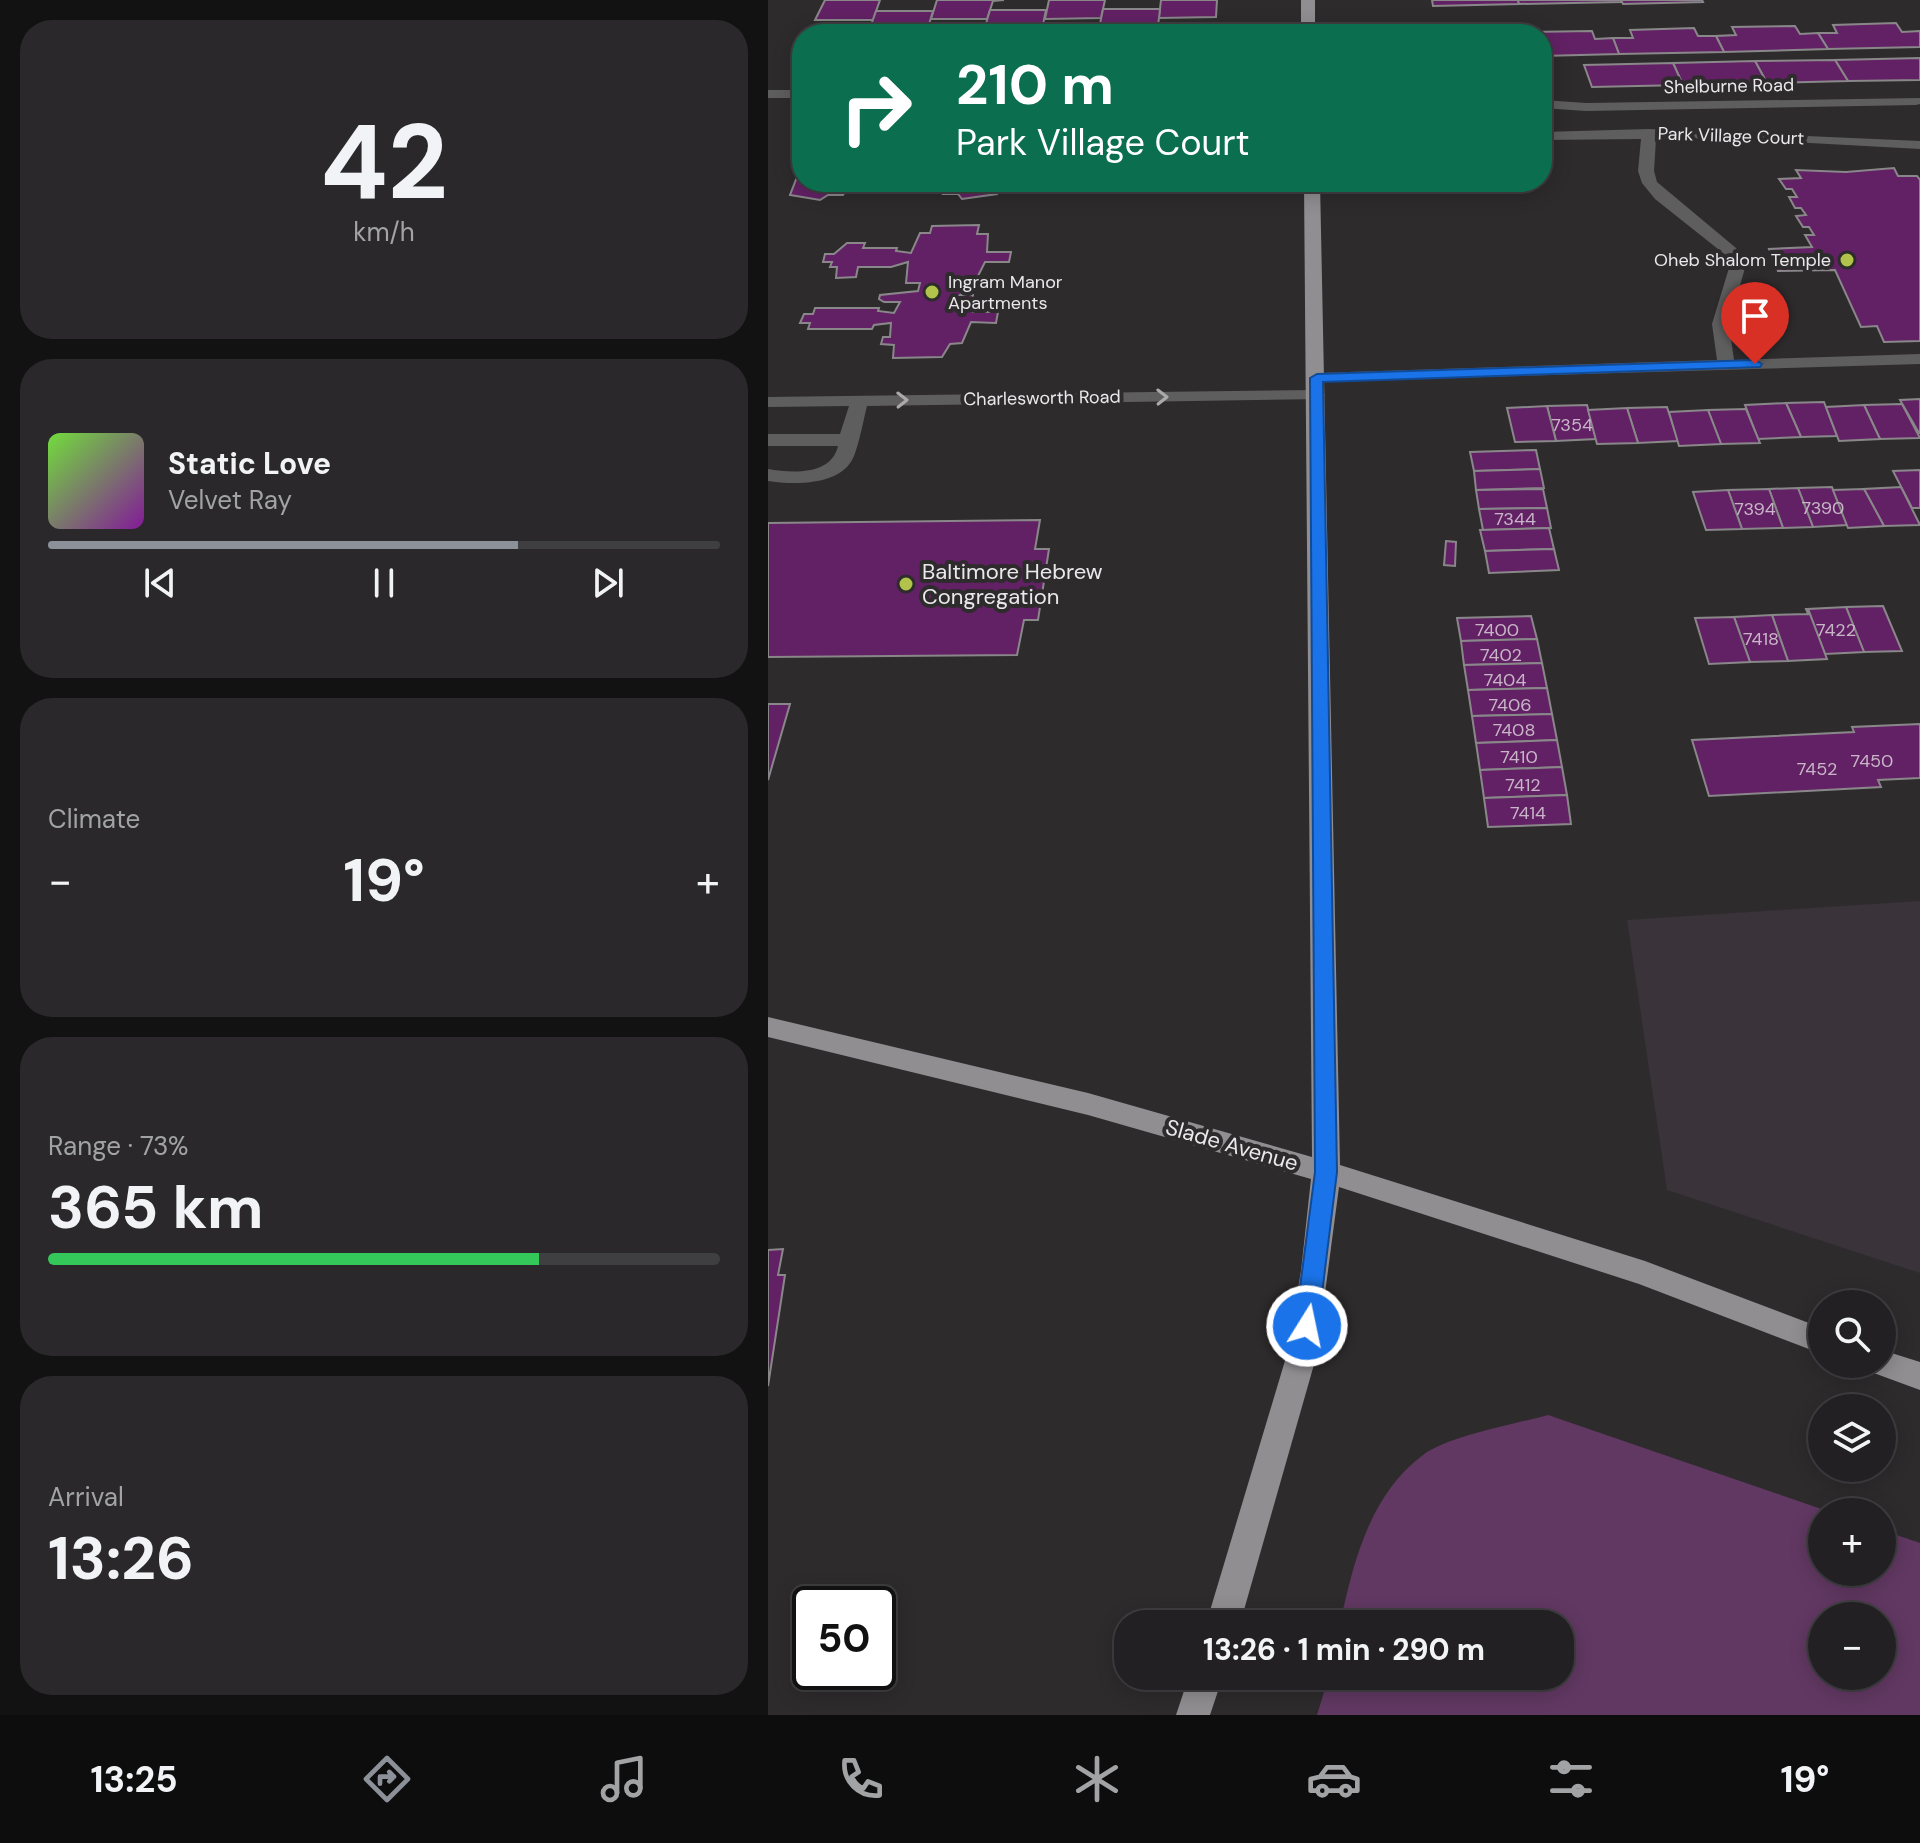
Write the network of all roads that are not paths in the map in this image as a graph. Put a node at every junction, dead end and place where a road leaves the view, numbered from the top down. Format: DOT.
graph roads {
  1 [pos="1308,0"];
  2 [pos="1308,24"];
  3 [pos="768,94"];
  4 [pos="792,94"];
  5 [pos="1916,101"];
  6 [pos="1552,105"];
  7 [pos="1649,133"];
  8 [pos="1552,136"];
  9 [pos="1920,145"];
  10 [pos="1312,192"];
  11 [pos="1920,359"];
  12 [pos="1727,365"];
  13 [pos="1316,386"];
  14 [pos="860,400"];
  15 [pos="768,402"];
  16 [pos="768,440"];
  17 [pos="848,440"];
  18 [pos="768,475"];
  19 [pos="768,1027"];
  20 [pos="1326,1172"];
  21 [pos="1808,1336"];
  22 [pos="1896,1368"];
  23 [pos="1920,1376"];
  24 [pos="1227,1610"];
  25 [pos="1201,1690"];
  26 [pos="1193,1715"];
  1 -- 2 [label="main road"];
  3 -- 4 [label="street"];
  5 -- 6 [label="street, Shelburne Road"];
  7 -- 8 [label="street, Park Village Court"];
  7 -- 9 [label="street, Park Village Court"];
  7 -- 12 [label="street"];
  10 -- 13 [label="main road"];
  11 -- 12 [label="street"];
  12 -- 13 [label="street"];
  14 -- 13 [label="street, Charlesworth Road, one-way"];
  13 -- 20 [label="main road"];
  14 -- 15 [label="street, Charlesworth Road"];
  14 -- 17 [label="street"];
  16 -- 17 [label="street"];
  17 -- 18 [label="street"];
  19 -- 20 [label="main road, Slade Avenue"];
  20 -- 21 [label="main road, Slade Avenue"];
  20 -- 24 [label="main road"];
  22 -- 23 [label="main road"];
  25 -- 26 [label="main road"];
}
